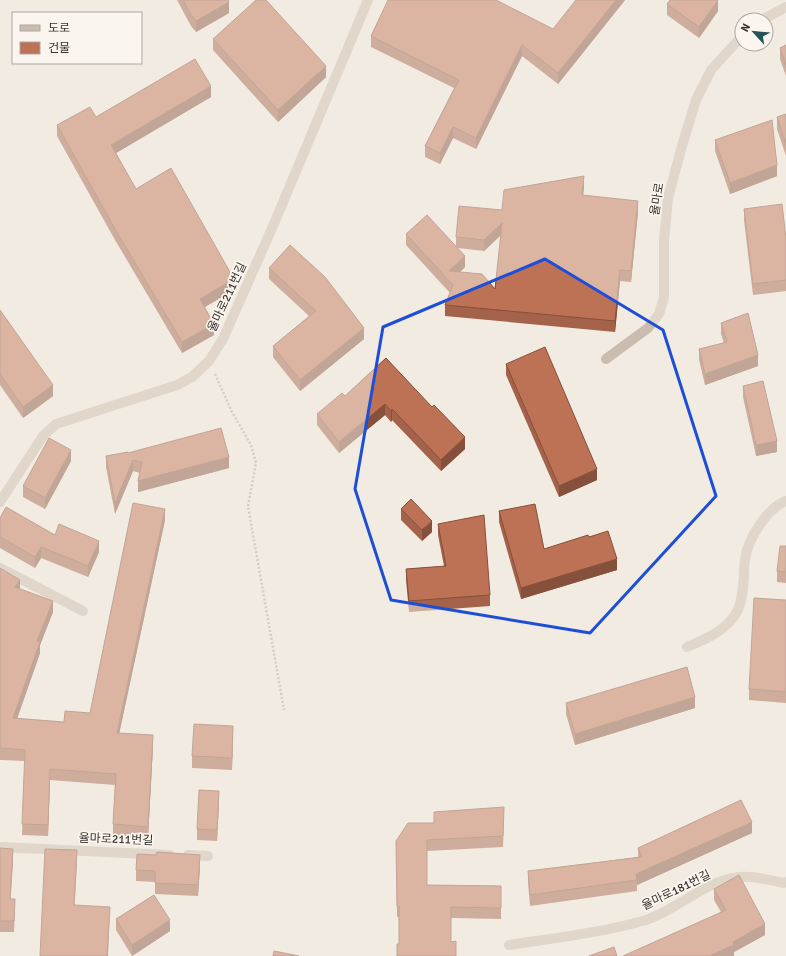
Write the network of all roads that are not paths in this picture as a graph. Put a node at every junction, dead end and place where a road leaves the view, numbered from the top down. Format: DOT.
graph roads {
  1 [pos="368,0"];
  2 [pos="786,7"];
  3 [pos="774,14"];
  4 [pos="734,45"];
  5 [pos="606,358"];
  6 [pos="786,501"];
  7 [pos="0,502"];
  8 [pos="0,568"];
  9 [pos="84,611"];
  10 [pos="687,647"];
  11 [pos="0,847"];
  12 [pos="208,856"];
  13 [pos="785,883"];
  14 [pos="509,944"];
  1 -- 7 [label="lane, 율마로211번길"];
  2 -- 3 [label="lane"];
  4 -- 5 [label="lane, 율마로"];
  6 -- 10 [label="lane"];
  8 -- 9 [label="lane"];
  11 -- 12 [label="lane, 율마로211번길"];
  13 -- 14 [label="lane, 율마로181번길"];
}
